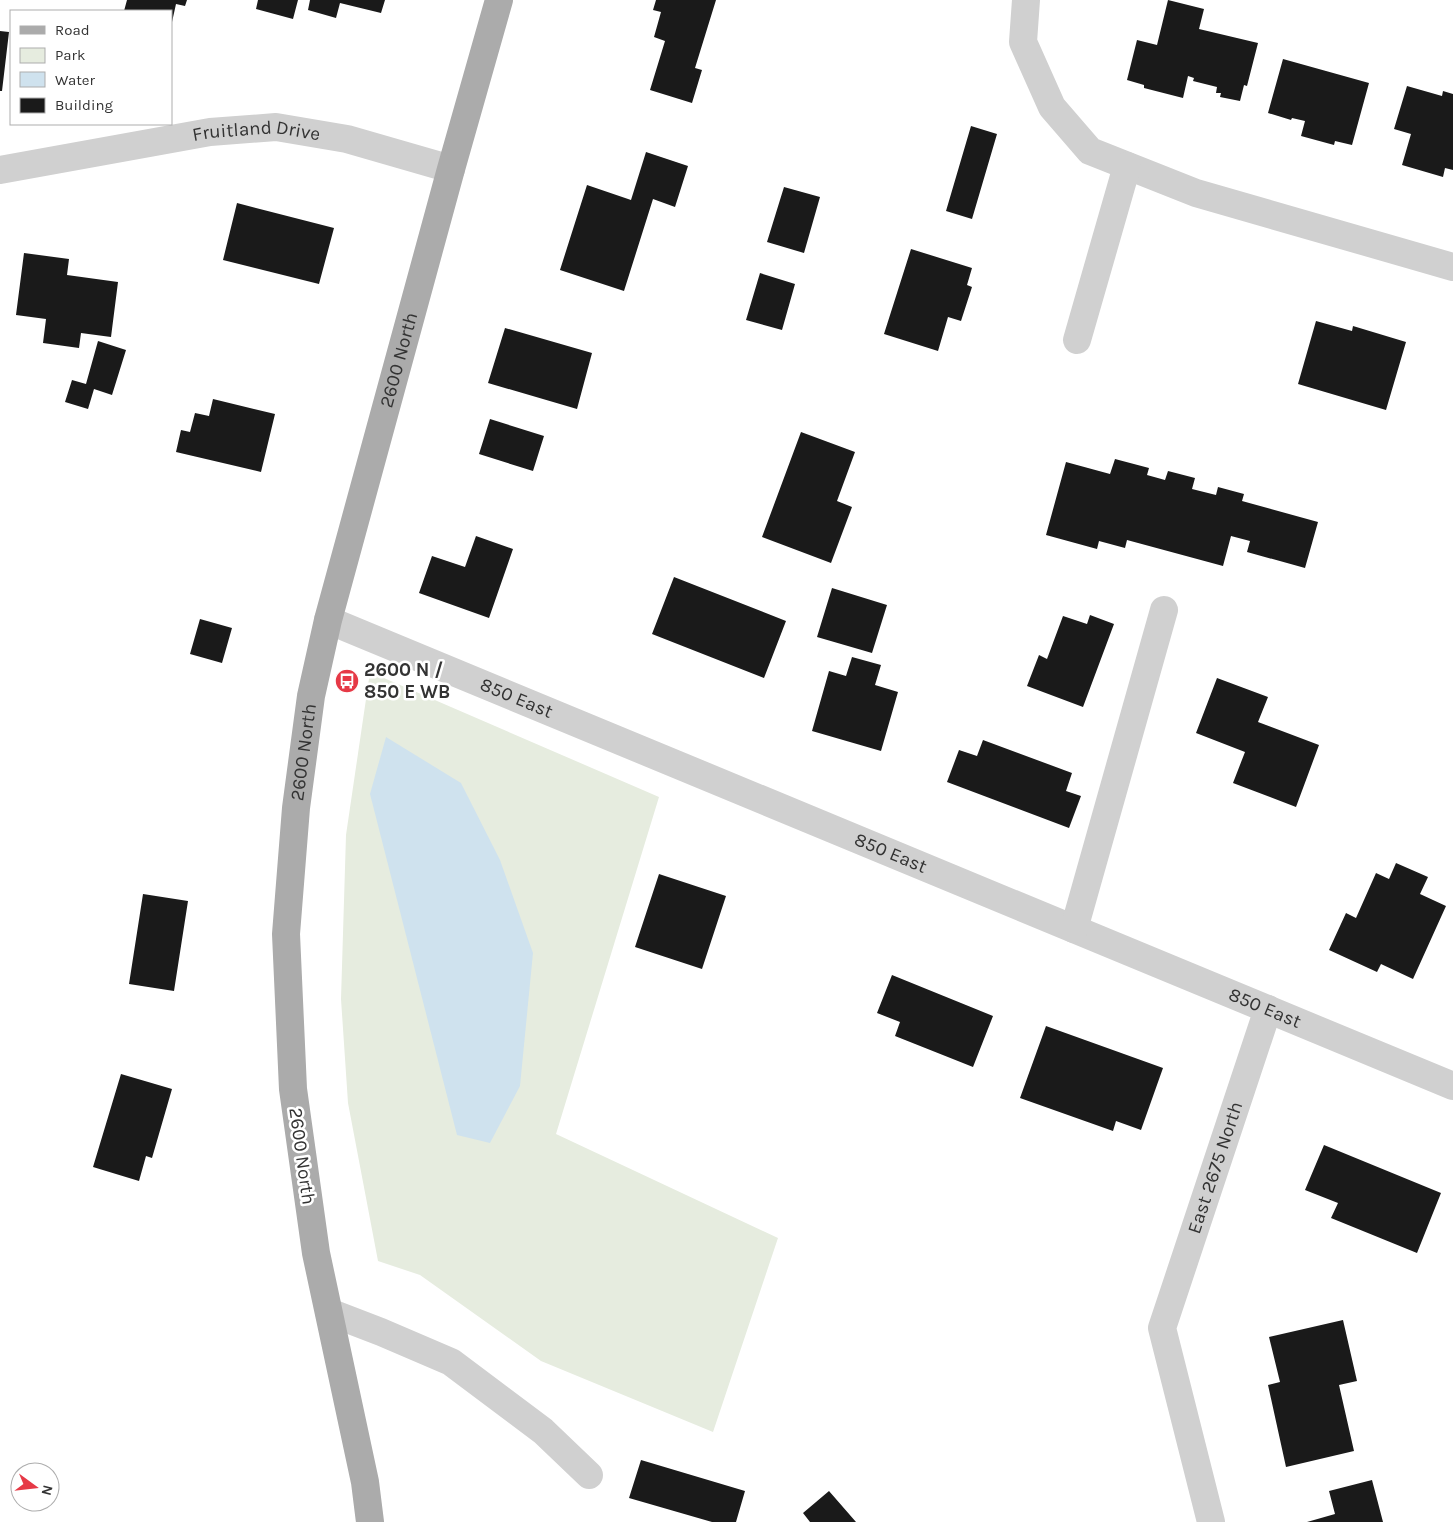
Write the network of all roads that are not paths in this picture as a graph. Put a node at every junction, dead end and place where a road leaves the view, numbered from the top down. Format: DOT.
graph roads {
  1 [pos="499,0"];
  2 [pos="1026,0"];
  3 [pos="1127,166"];
  4 [pos="451,169"];
  5 [pos="0,170"];
  6 [pos="1453,267"];
  7 [pos="1076,340"];
  8 [pos="1164,610"];
  9 [pos="328,620"];
  10 [pos="1074,929"];
  11 [pos="1268,1009"];
  12 [pos="1453,1086"];
  13 [pos="329,1312"];
  14 [pos="589,1475"];
  15 [pos="370,1522"];
  16 [pos="1211,1522"];
  1 -- 4 [label="main road, 2600 North"];
  2 -- 3 [label="street"];
  3 -- 6 [label="street"];
  3 -- 7 [label="street"];
  4 -- 5 [label="street, Fruitland Drive"];
  4 -- 9 [label="main road, 2600 North"];
  8 -- 10 [label="street"];
  9 -- 10 [label="street, 850 East"];
  9 -- 13 [label="main road, 2600 North"];
  10 -- 11 [label="street, 850 East"];
  11 -- 12 [label="street, 850 East"];
  11 -- 16 [label="street, East 2675 North"];
  13 -- 14 [label="street"];
  13 -- 15 [label="main road, 2600 North"];
}
